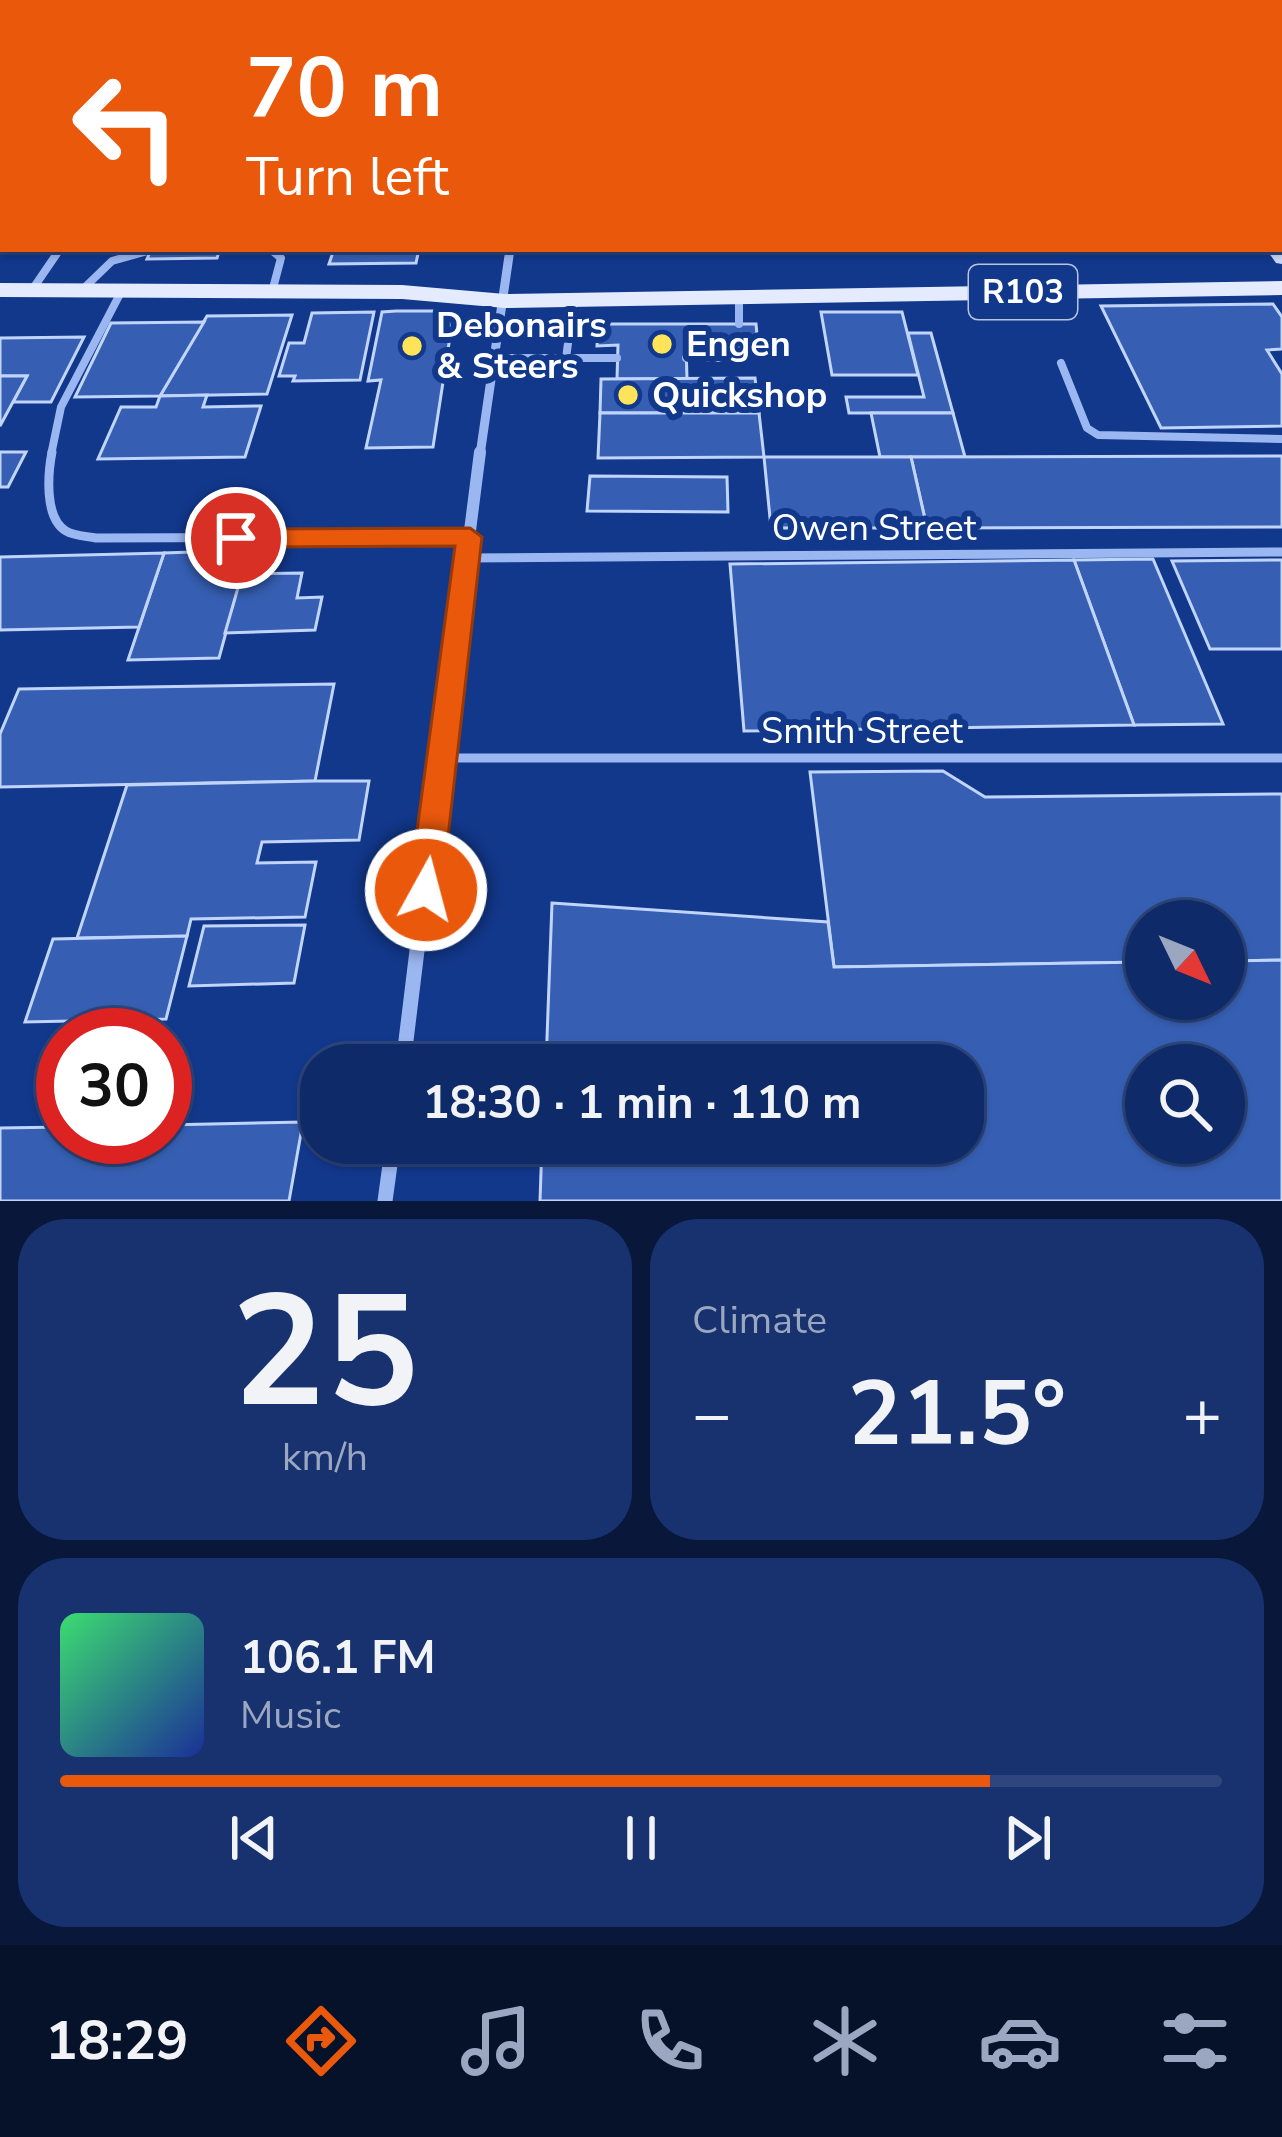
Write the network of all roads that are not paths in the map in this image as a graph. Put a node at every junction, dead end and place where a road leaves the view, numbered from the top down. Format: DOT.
graph roads {
  1 [pos="58,252"];
  2 [pos="144,252"];
  3 [pos="274,252"];
  4 [pos="510,252"];
  5 [pos="1282,269"];
  6 [pos="1282,288"];
  7 [pos="0,290"];
  8 [pos="32,290"];
  9 [pos="80,291"];
  10 [pos="507,291"];
  11 [pos="121,292"];
  12 [pos="272,292"];
  13 [pos="739,296"];
  14 [pos="574,299"];
  15 [pos="739,324"];
  16 [pos="738,345"];
  17 [pos="496,358"];
  18 [pos="566,358"];
  19 [pos="617,358"];
  20 [pos="686,358"];
  21 [pos="1060,363"];
  22 [pos="1282,439"];
  23 [pos="470,537"];
  24 [pos="1282,552"];
  25 [pos="466,558"];
  26 [pos="443,758"];
  27 [pos="1282,758"];
  28 [pos="406,1044"];
  29 [pos="390,1164"];
  30 [pos="385,1201"];
  1 -- 8 [label="lane"];
  2 -- 9 [label="lane"];
  3 -- 12 [label="lane"];
  4 -- 10 [label="street"];
  5 -- 10 [label="main road, R103"];
  6 -- 13 [label="main road, R103"];
  7 -- 8 [label="main road, R103"];
  8 -- 9 [label="main road, R103"];
  9 -- 11 [label="main road, R103"];
  10 -- 12 [label="main road, R103"];
  10 -- 14 [label="main road, R103"];
  10 -- 17 [label="street"];
  11 -- 12 [label="main road, R103"];
  11 -- 23 [label="lane"];
  13 -- 14 [label="main road, R103"];
  13 -- 15 [label="lane"];
  14 -- 18 [label="lane"];
  16 -- 20 [label="lane"];
  17 -- 18 [label="lane"];
  17 -- 23 [label="street"];
  18 -- 19 [label="lane"];
  21 -- 22 [label="lane"];
  23 -- 25 [label="street"];
  24 -- 25 [label="lane, Owen Street"];
  25 -- 26 [label="street"];
  26 -- 27 [label="lane, Smith Street"];
  26 -- 28 [label="street"];
  29 -- 30 [label="street"];
}
